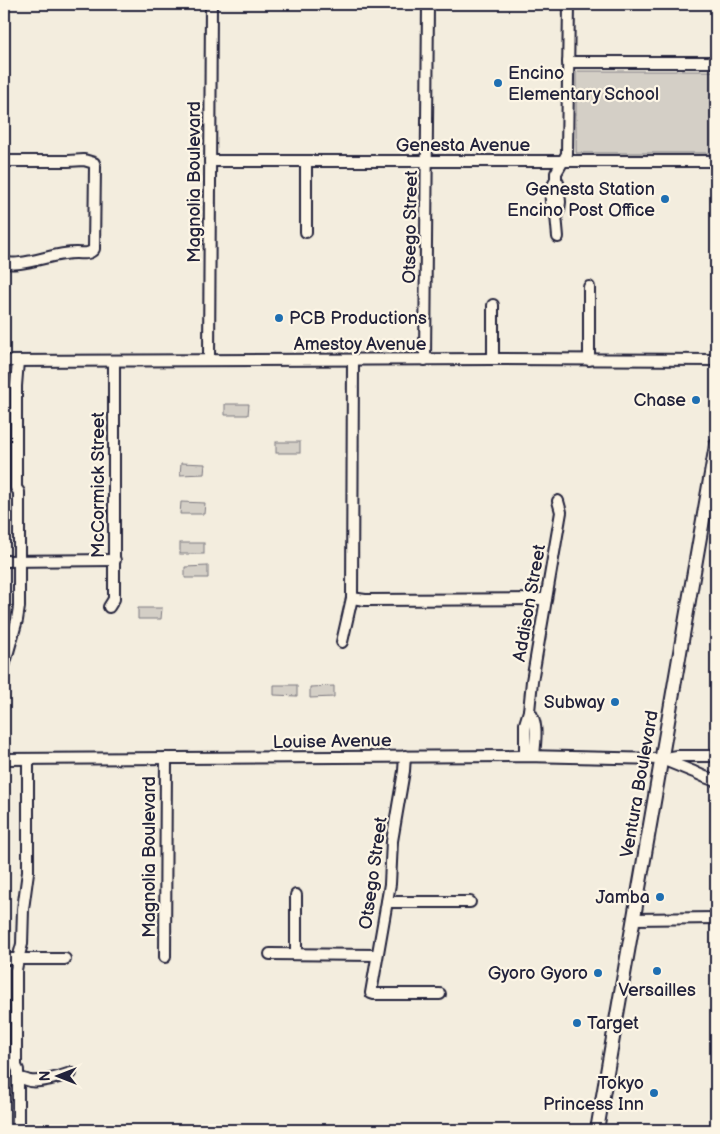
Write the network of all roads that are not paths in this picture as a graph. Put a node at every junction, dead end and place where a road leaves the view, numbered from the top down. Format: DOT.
graph roads {
  1 [pos="211,4"];
  2 [pos="428,4"];
  3 [pos="569,4"];
  4 [pos="568,62"];
  5 [pos="716,62"];
  6 [pos="4,161"];
  7 [pos="716,161"];
  8 [pos="210,162"];
  9 [pos="306,162"];
  10 [pos="427,162"];
  11 [pos="563,162"];
  12 [pos="306,232"];
  13 [pos="558,237"];
  14 [pos="4,263"];
  15 [pos="590,287"];
  16 [pos="493,305"];
  17 [pos="209,360"];
  18 [pos="353,360"];
  19 [pos="425,360"];
  20 [pos="493,360"];
  21 [pos="589,360"];
  22 [pos="716,360"];
  23 [pos="10,361"];
  24 [pos="114,361"];
  25 [pos="716,445"];
  26 [pos="558,501"];
  27 [pos="19,560"];
  28 [pos="114,560"];
  29 [pos="4,561"];
  30 [pos="352,598"];
  31 [pos="546,599"];
  32 [pos="109,607"];
  33 [pos="342,642"];
  34 [pos="4,666"];
  35 [pos="405,756"];
  36 [pos="530,756"];
  37 [pos="716,756"];
  38 [pos="166,758"];
  39 [pos="4,759"];
  40 [pos="661,759"];
  41 [pos="28,760"];
  42 [pos="716,781"];
  43 [pos="296,895"];
  44 [pos="387,902"];
  45 [pos="470,902"];
  46 [pos="716,918"];
  47 [pos="634,919"];
  48 [pos="270,954"];
  49 [pos="296,954"];
  50 [pos="377,955"];
  51 [pos="165,957"];
  52 [pos="4,959"];
  53 [pos="18,959"];
  54 [pos="65,959"];
  55 [pos="440,994"];
  56 [pos="71,1073"];
  57 [pos="18,1081"];
  58 [pos="18,1130"];
  59 [pos="597,1130"];
  1 -- 8 [label="street, Magnolia Boulevard"];
  2 -- 10 [label="street, Otsego Street"];
  3 -- 4 [label="street"];
  4 -- 5 [label="street"];
  4 -- 11 [label="street"];
  6 -- 14 [label="street"];
  7 -- 11 [label="street, Genesta Avenue"];
  8 -- 9 [label="street, Genesta Avenue"];
  8 -- 17 [label="street, Magnolia Boulevard"];
  9 -- 10 [label="street, Genesta Avenue"];
  9 -- 12 [label="street"];
  10 -- 11 [label="street, Genesta Avenue"];
  10 -- 19 [label="street, Otsego Street"];
  11 -- 13 [label="street"];
  15 -- 21 [label="street"];
  16 -- 20 [label="street"];
  17 -- 18 [label="street, Amestoy Avenue"];
  17 -- 24 [label="street, Amestoy Avenue"];
  18 -- 19 [label="street, Amestoy Avenue"];
  18 -- 30 [label="street"];
  19 -- 20 [label="street, Amestoy Avenue"];
  20 -- 21 [label="street, Amestoy Avenue"];
  21 -- 22 [label="street, Amestoy Avenue"];
  23 -- 24 [label="street, Amestoy Avenue"];
  23 -- 27 [label="street"];
  24 -- 28 [label="street, McCormick Street"];
  25 -- 40 [label="main road, Ventura Boulevard"];
  26 -- 31 [label="street, Addison Street"];
  27 -- 28 [label="street"];
  27 -- 29 [label="street"];
  27 -- 34 [label="street"];
  28 -- 32 [label="street, McCormick Street"];
  30 -- 31 [label="street"];
  30 -- 33 [label="street"];
  31 -- 36 [label="street, Addison Street"];
  35 -- 36 [label="street, Louise Avenue"];
  35 -- 38 [label="street, Louise Avenue"];
  35 -- 44 [label="street, Otsego Street"];
  36 -- 40 [label="street, Louise Avenue"];
  37 -- 40 [label="street, Louise Avenue"];
  38 -- 41 [label="street, Louise Avenue"];
  38 -- 51 [label="street, Magnolia Boulevard"];
  39 -- 41 [label="street, Louise Avenue"];
  40 -- 42 [label="street, Louise Avenue"];
  40 -- 47 [label="main road, Ventura Boulevard"];
  41 -- 53 [label="street"];
  43 -- 49 [label="street"];
  44 -- 45 [label="street"];
  44 -- 50 [label="street, Otsego Street"];
  46 -- 47 [label="street"];
  47 -- 59 [label="main road, Ventura Boulevard"];
  48 -- 49 [label="street"];
  49 -- 50 [label="street"];
  50 -- 55 [label="street, Otsego Street"];
  52 -- 53 [label="street"];
  53 -- 54 [label="street"];
  53 -- 57 [label="street"];
  56 -- 57 [label="street"];
  57 -- 58 [label="street"];
}
